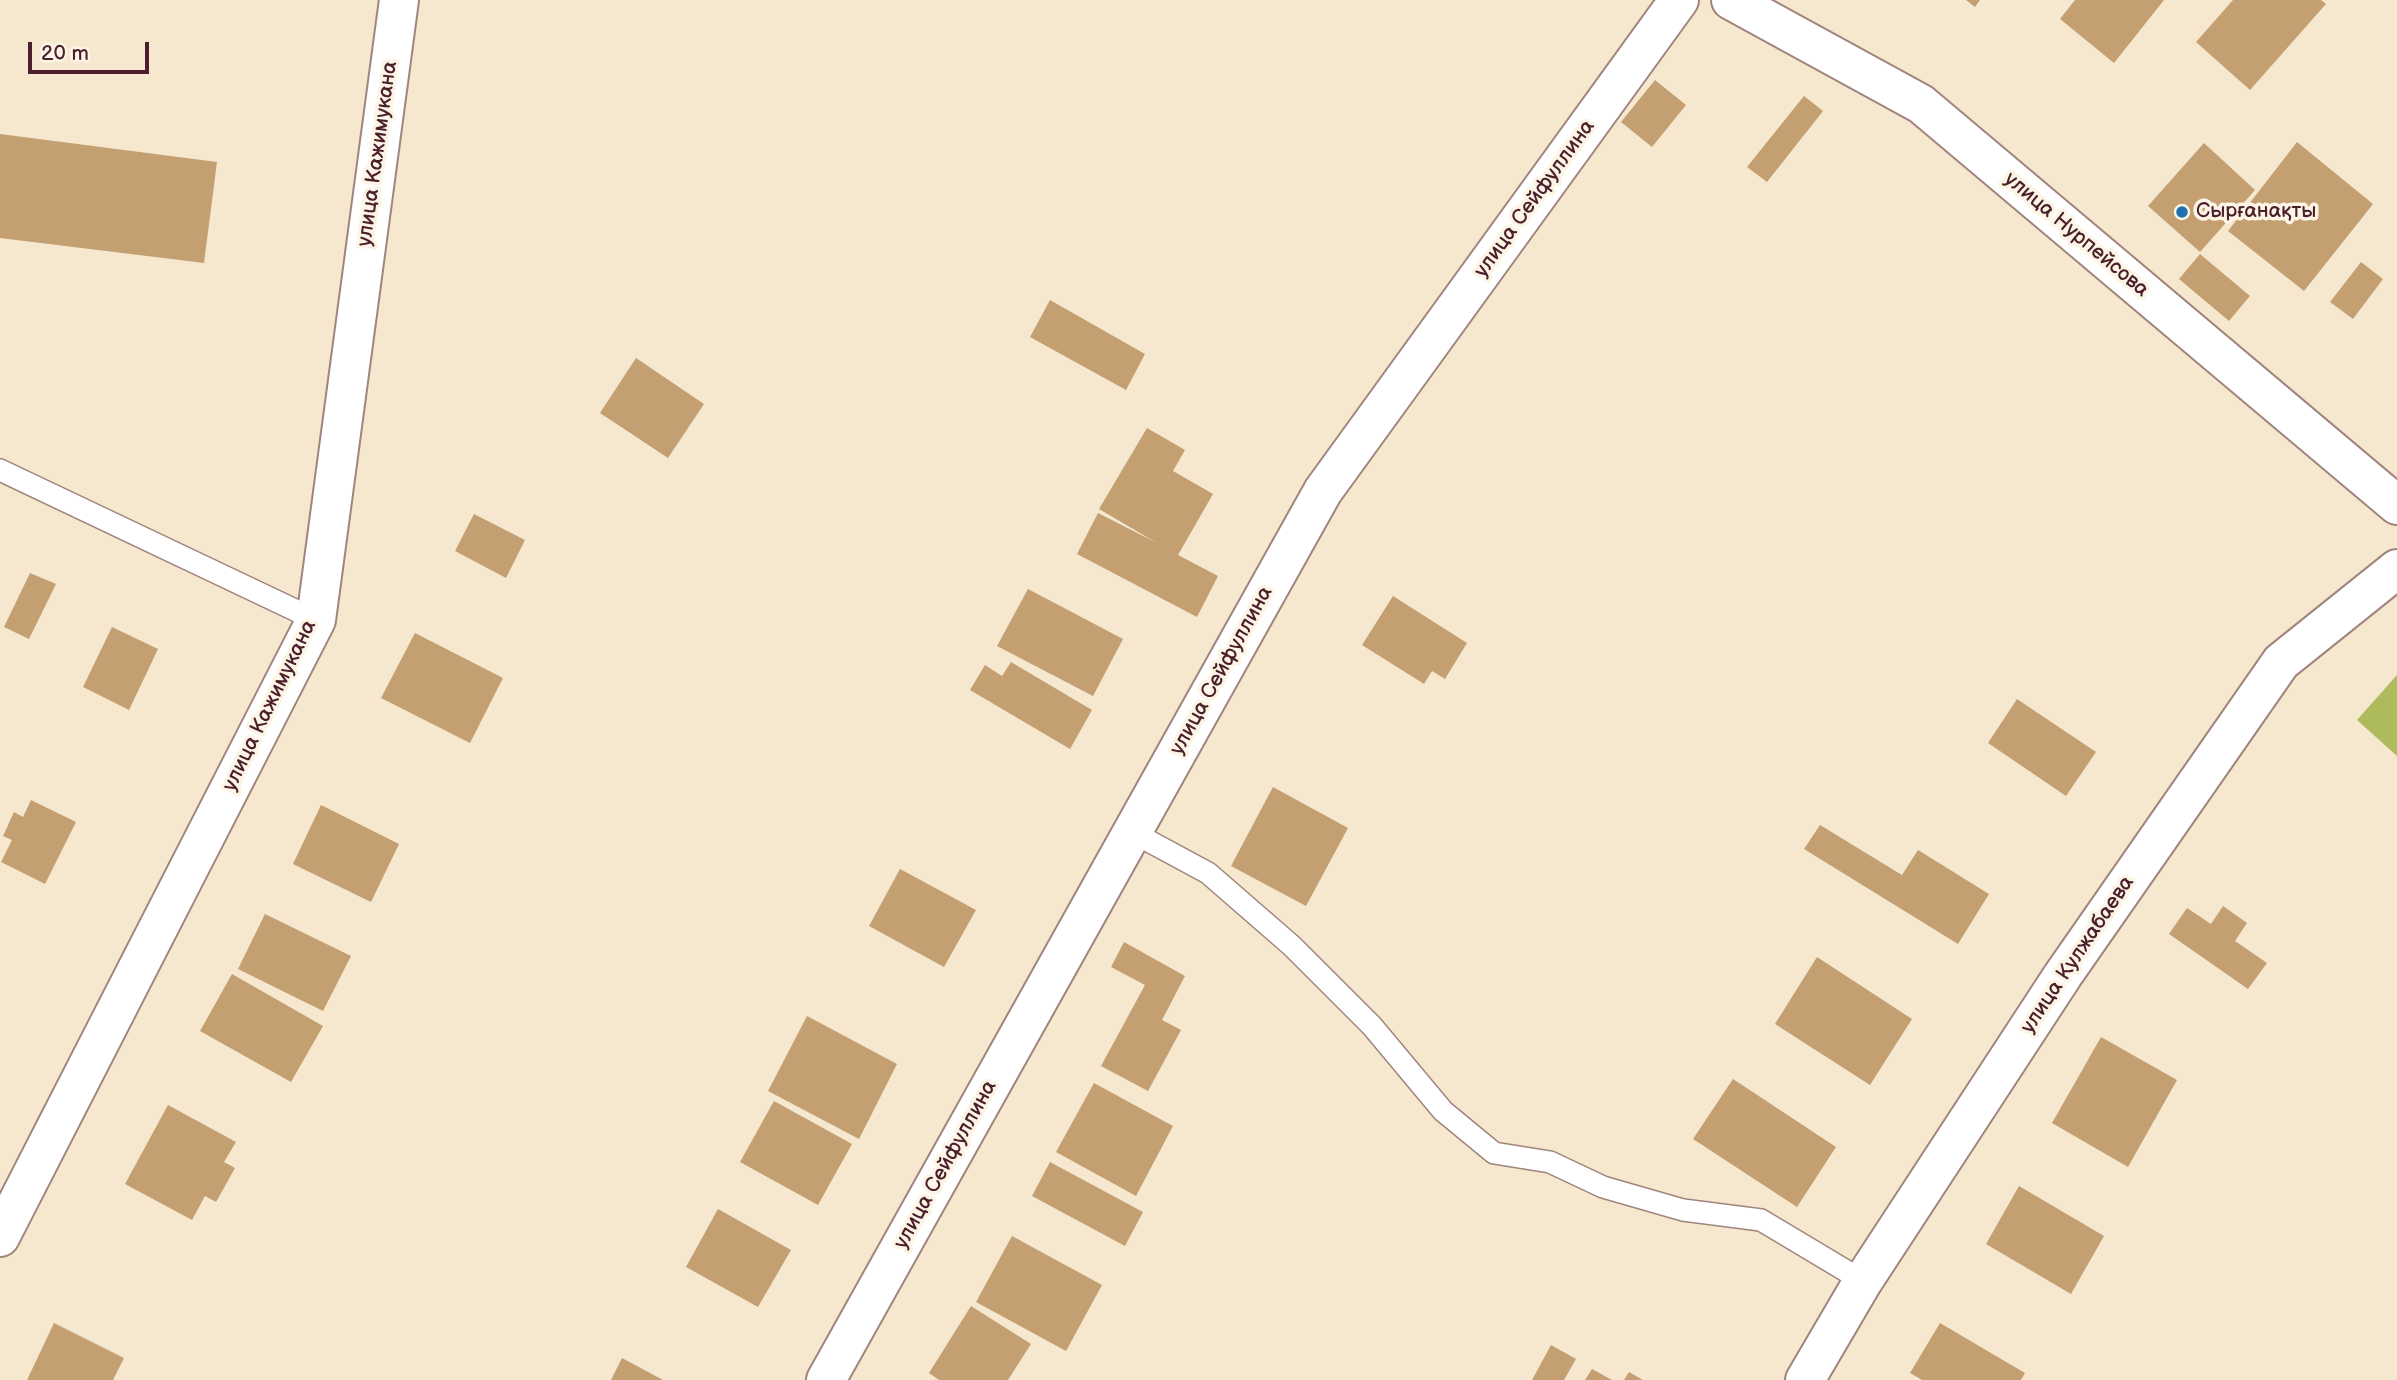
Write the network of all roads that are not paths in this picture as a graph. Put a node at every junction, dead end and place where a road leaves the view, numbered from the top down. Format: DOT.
graph roads {
  1 [pos="399,0"];
  2 [pos="1679,0"];
  3 [pos="1731,0"];
  4 [pos="0,470"];
  5 [pos="2397,505"];
  6 [pos="2397,569"];
  7 [pos="316,620"];
  8 [pos="1132,832"];
  9 [pos="0,1237"];
  10 [pos="1863,1281"];
  11 [pos="826,1380"];
  12 [pos="1805,1380"];
  1 -- 7 [label="street, улица Кажимукана"];
  2 -- 8 [label="street, улица Сейфуллина"];
  3 -- 5 [label="street, улица Нурпейсова"];
  4 -- 7 [label="lane"];
  6 -- 10 [label="street, улица Кулжабаева"];
  7 -- 9 [label="street, улица Кажимукана"];
  8 -- 10 [label="lane"];
  8 -- 11 [label="street, улица Сейфуллина"];
  10 -- 12 [label="street, улица Кулжабаева"];
}
